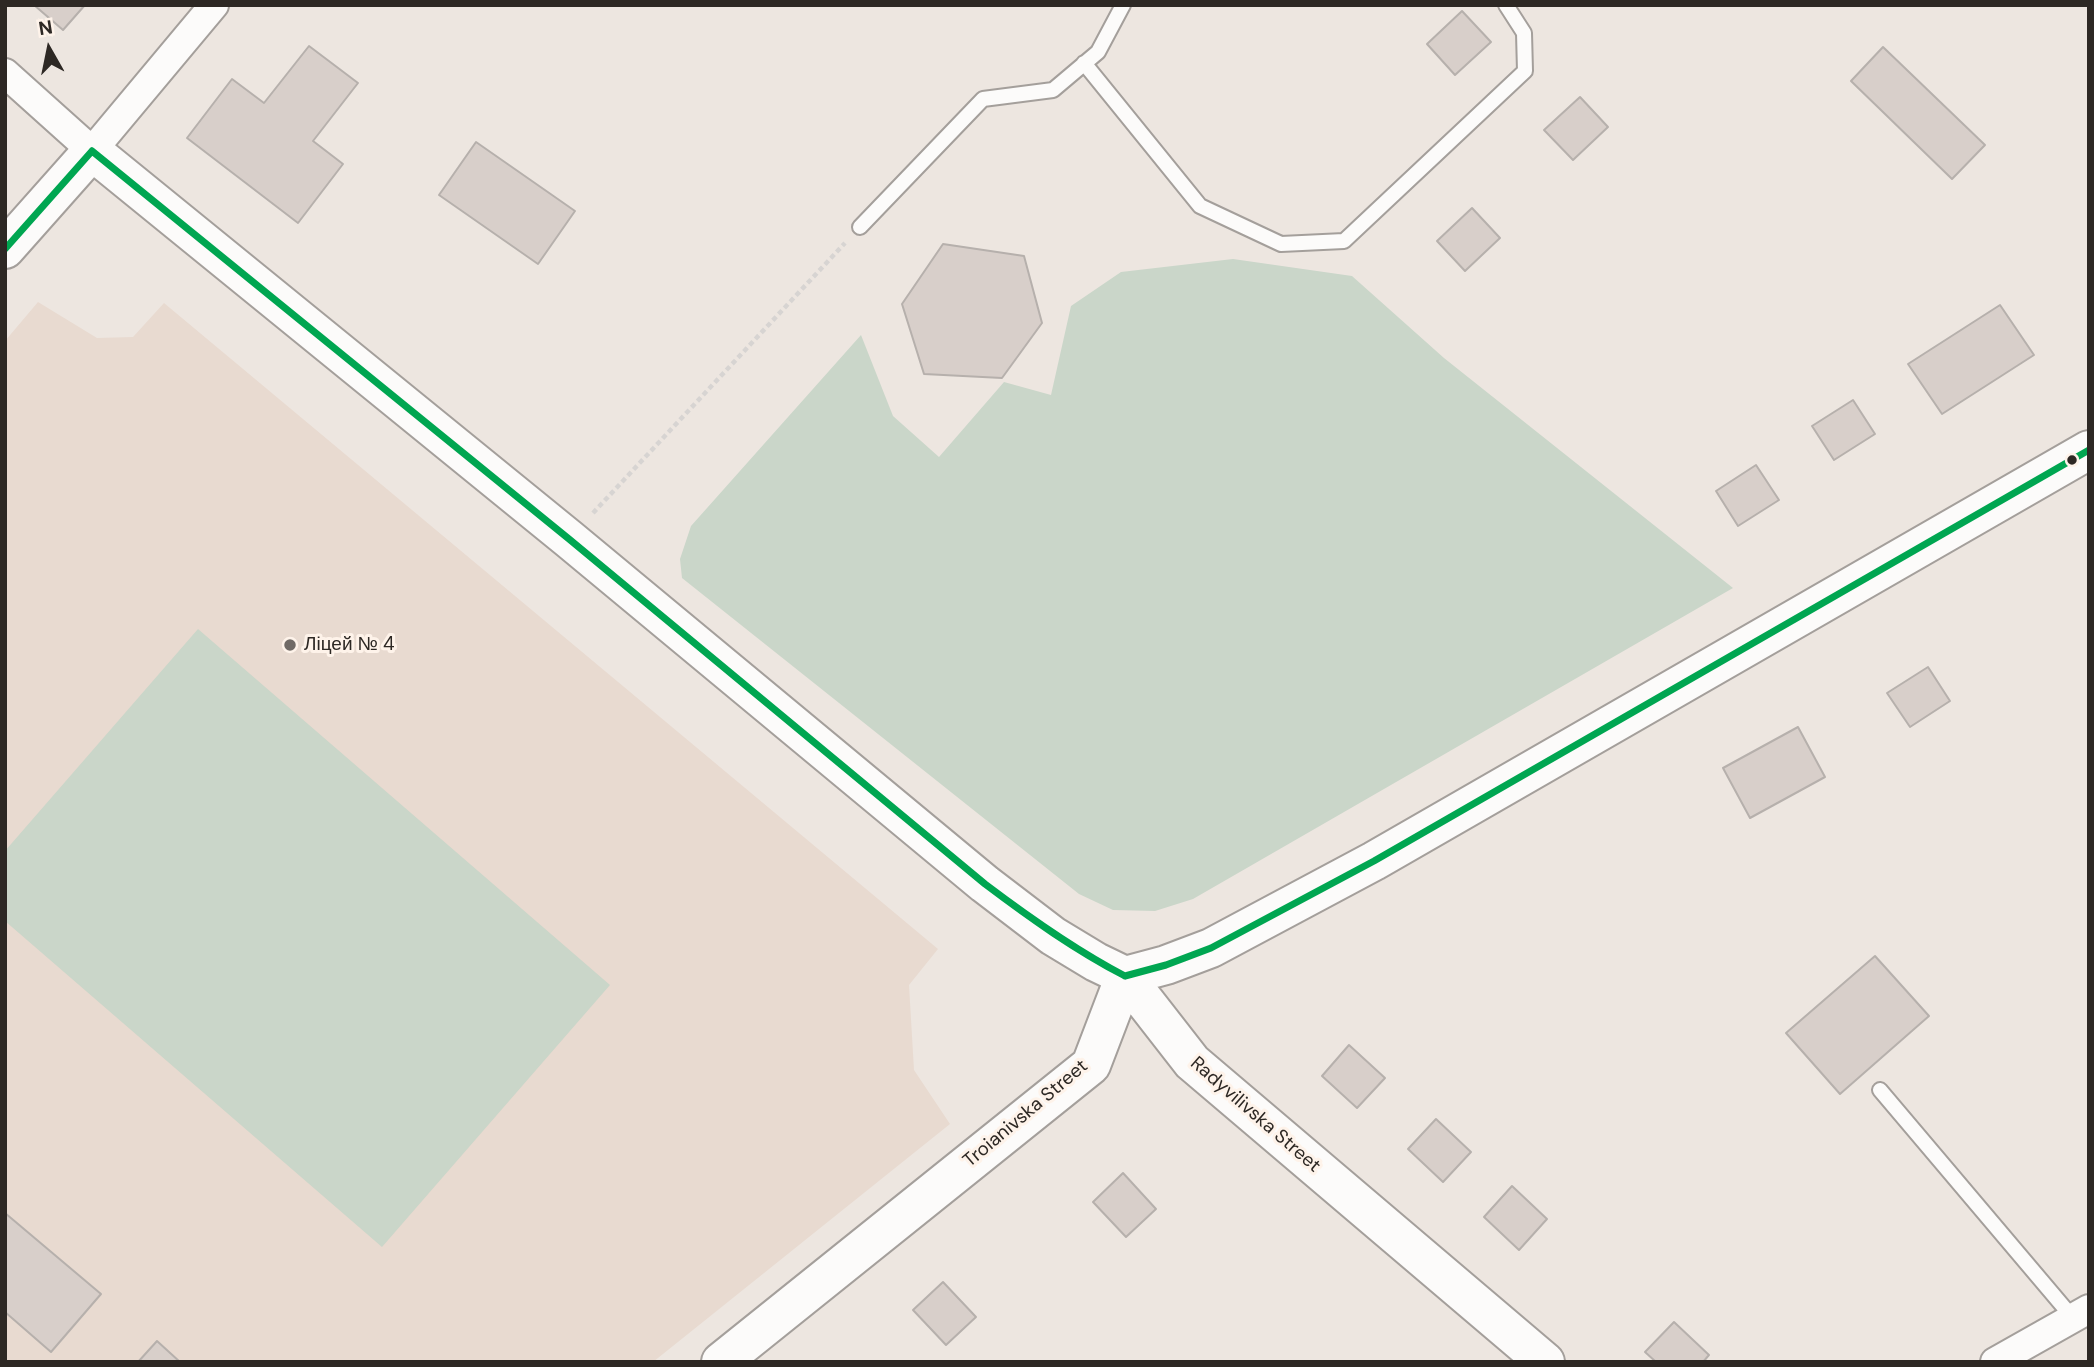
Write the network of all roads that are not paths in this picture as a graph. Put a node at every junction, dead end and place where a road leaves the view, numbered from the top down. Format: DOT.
graph roads {
  1 [pos="214,5"];
  2 [pos="1123,5"];
  3 [pos="1506,5"];
  4 [pos="1084,63"];
  5 [pos="5,73"];
  6 [pos="92,151"];
  7 [pos="860,227"];
  8 [pos="5,249"];
  9 [pos="2089,450"];
  10 [pos="1125,976"];
  11 [pos="1880,1090"];
  12 [pos="2081,1314"];
  13 [pos="721,1362"];
  14 [pos="1545,1362"];
  15 [pos="1995,1362"];
  1 -- 6 [label="street"];
  2 -- 4 [label="lane"];
  3 -- 4 [label="lane"];
  4 -- 7 [label="lane"];
  5 -- 6 [label="street"];
  6 -- 8 [label="street"];
  6 -- 10 [label="street, Radyvilivska Street"];
  9 -- 10 [label="street"];
  10 -- 13 [label="street, Troianivska Street"];
  10 -- 14 [label="street, Radyvilivska Street"];
  11 -- 12 [label="lane"];
  12 -- 15 [label="street"];
}
